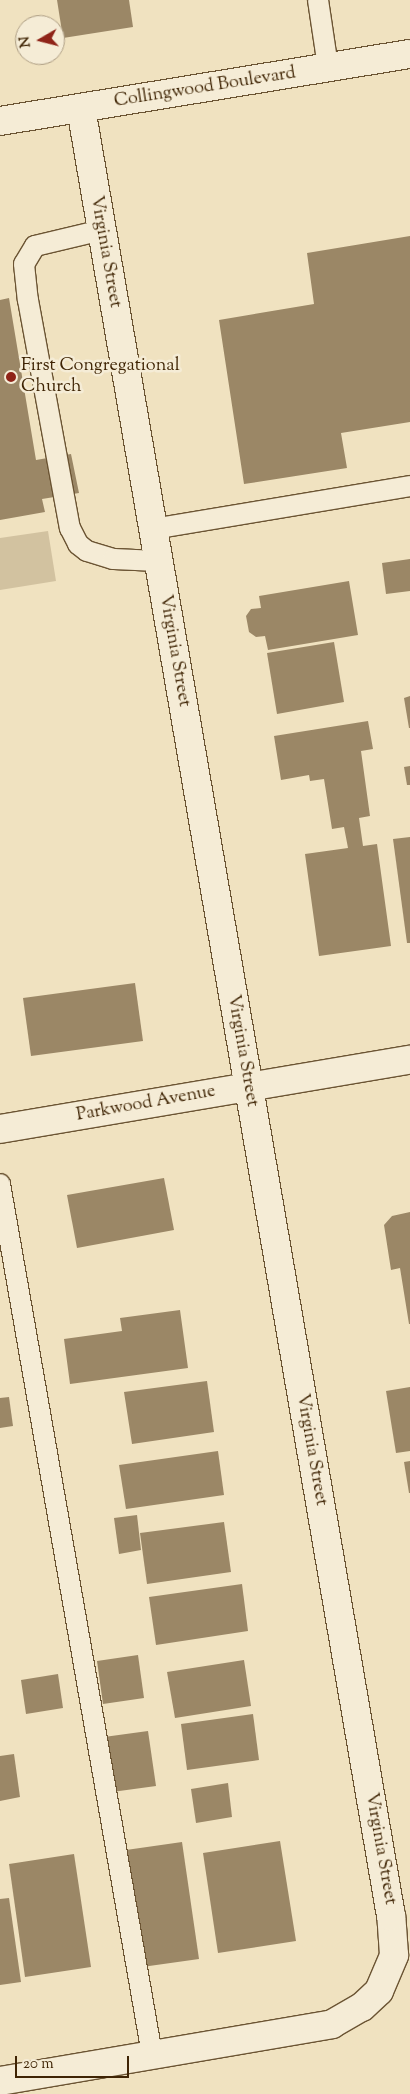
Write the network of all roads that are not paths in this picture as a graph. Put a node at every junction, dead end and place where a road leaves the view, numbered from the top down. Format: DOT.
graph roads {
  1 [pos="318,0"];
  2 [pos="410,54"];
  3 [pos="328,68"];
  4 [pos="81,108"];
  5 [pos="0,121"];
  6 [pos="102,230"];
  7 [pos="410,486"];
  8 [pos="153,529"];
  9 [pos="158,561"];
  10 [pos="410,1060"];
  11 [pos="248,1087"];
  12 [pos="0,1129"];
  13 [pos="0,1184"];
  14 [pos="152,2054"];
  15 [pos="0,2081"];
  1 -- 3 [label="lane"];
  2 -- 3 [label="street, Collingwood Boulevard"];
  3 -- 4 [label="street, Collingwood Boulevard"];
  4 -- 5 [label="street, Collingwood Boulevard"];
  4 -- 6 [label="street, Virginia Street"];
  6 -- 8 [label="street, Virginia Street"];
  6 -- 9 [label="lane"];
  7 -- 8 [label="lane"];
  8 -- 9 [label="street, Virginia Street"];
  9 -- 11 [label="street, Virginia Street"];
  10 -- 11 [label="street, Parkwood Avenue"];
  11 -- 12 [label="street, Parkwood Avenue"];
  11 -- 14 [label="street, Virginia Street"];
  13 -- 14 [label="lane"];
  14 -- 15 [label="street"];
}
